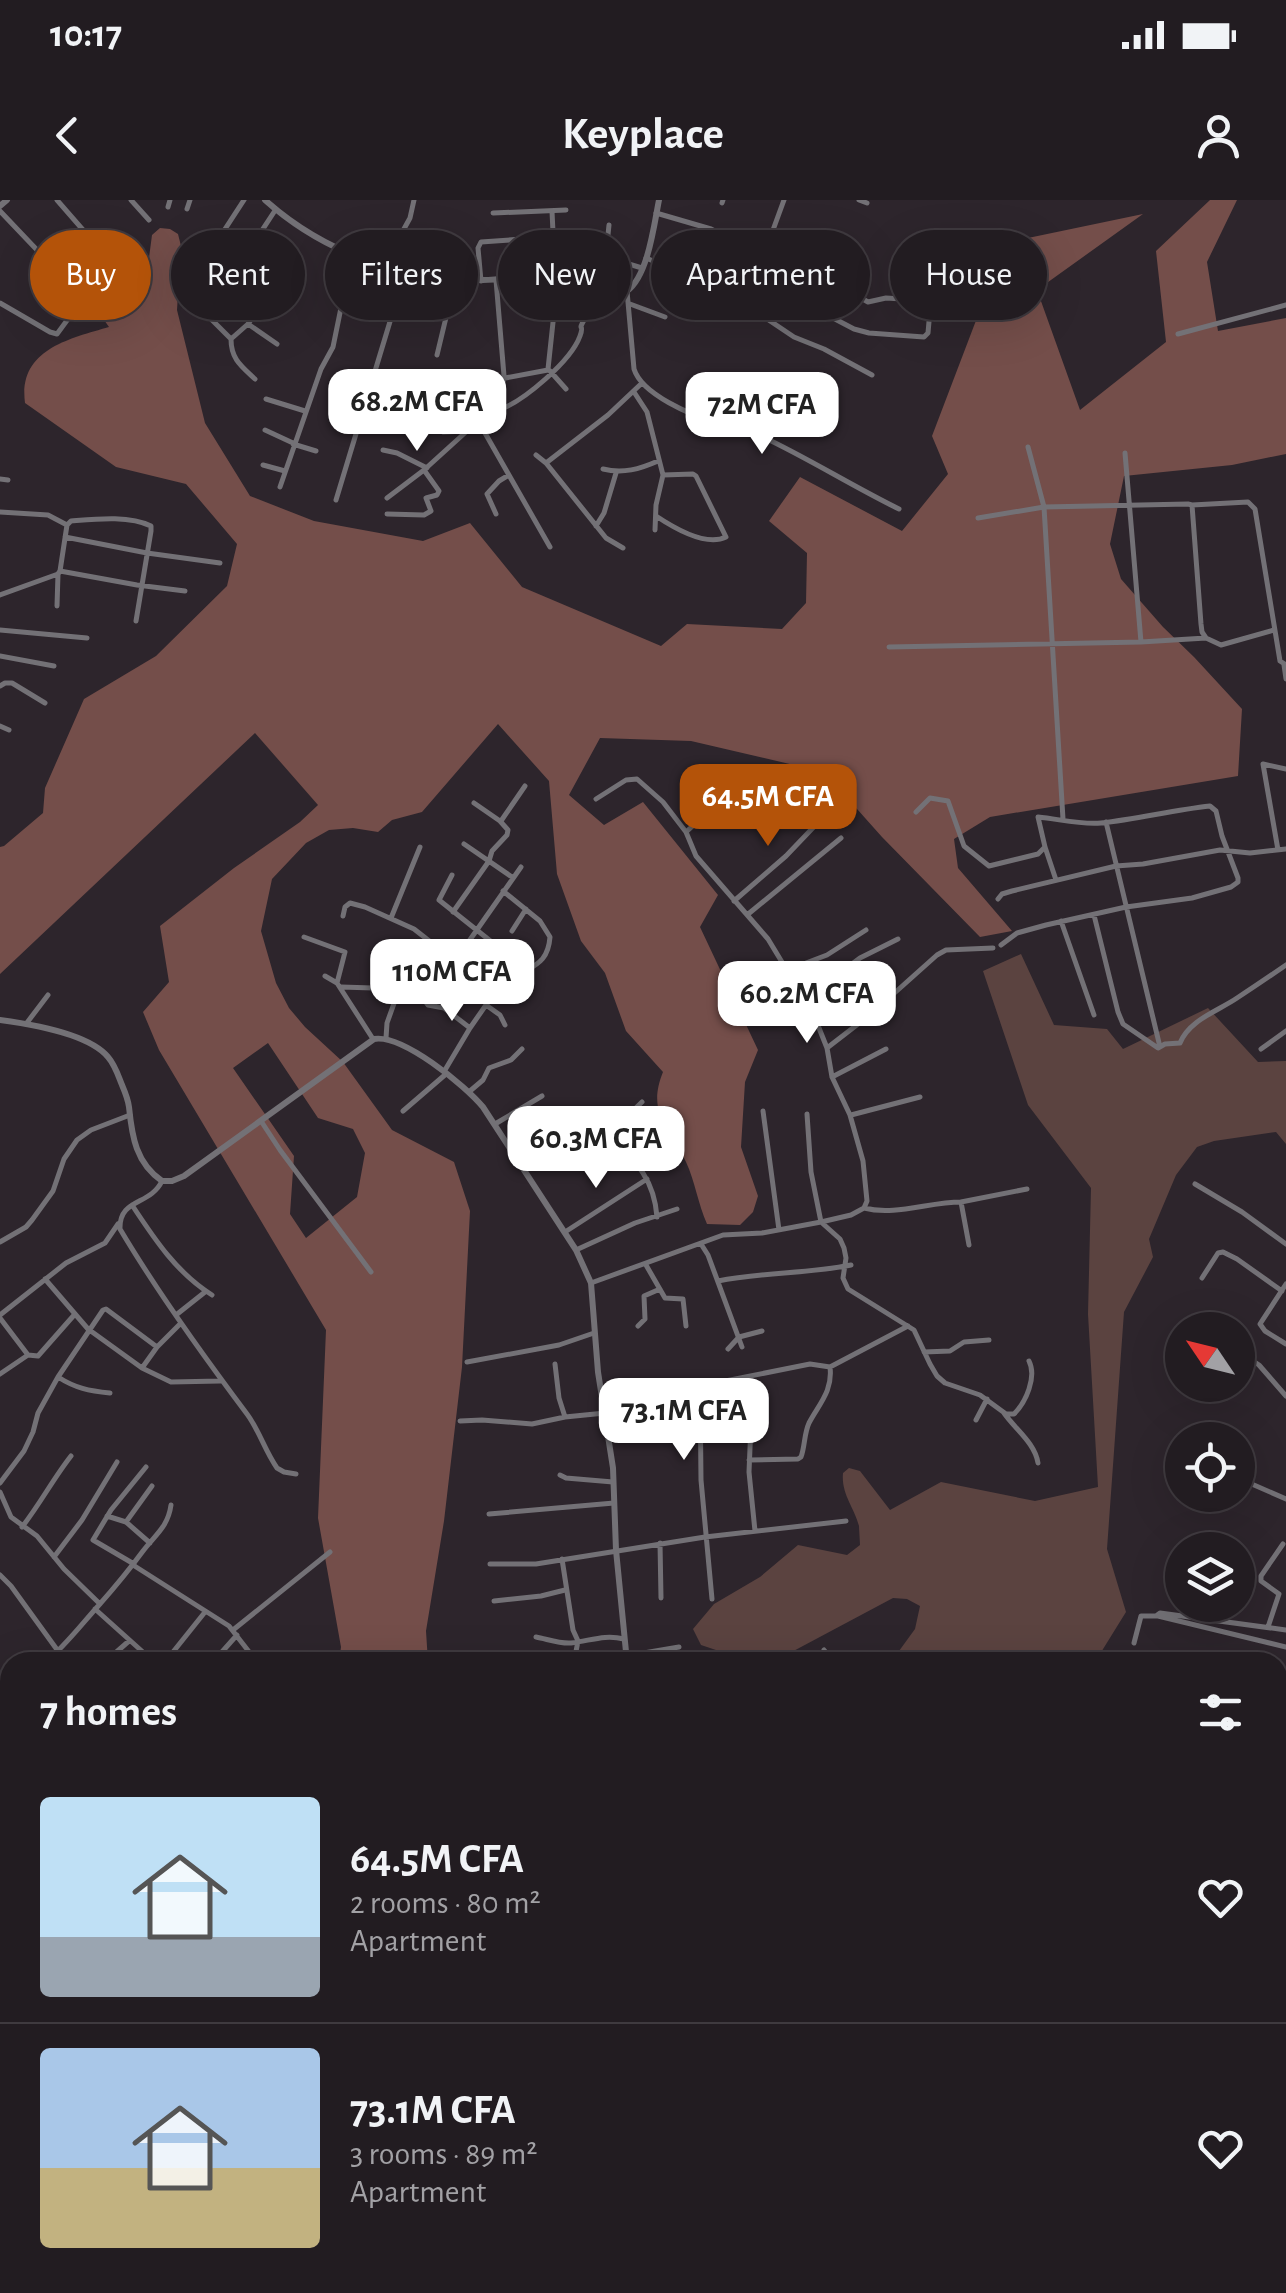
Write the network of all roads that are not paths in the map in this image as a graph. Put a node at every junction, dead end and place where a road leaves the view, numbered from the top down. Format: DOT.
graph roads {
  1 [pos="7,200"];
  2 [pos="57,200"];
  3 [pos="132,200"];
  4 [pos="190,200"];
  5 [pos="244,200"];
  6 [pos="265,200"];
  7 [pos="414,200"];
  8 [pos="659,200"];
  9 [pos="784,200"];
  10 [pos="858,200"];
  11 [pos="867,203"];
  12 [pos="0,209"];
  13 [pos="187,209"];
  14 [pos="276,210"];
  15 [pos="552,210"];
  16 [pos="566,210"];
  17 [pos="493,213"];
  18 [pos="656,213"];
  19 [pos="149,220"];
  20 [pos="609,224"];
  21 [pos="83,230"];
  22 [pos="224,230"];
  23 [pos="263,230"];
  24 [pos="403,230"];
  25 [pos="553,230"];
  26 [pos="715,230"];
  27 [pos="773,230"];
  28 [pos="325,240"];
  29 [pos="498,241"];
  30 [pos="30,242"];
  31 [pos="646,258"];
  32 [pos="642,268"];
  33 [pos="481,280"];
  34 [pos="496,280"];
  35 [pos="631,287"];
  36 [pos="870,302"];
  37 [pos="0,303"];
  38 [pos="1286,305"];
  39 [pos="67,320"];
  40 [pos="213,320"];
  41 [pos="251,320"];
  42 [pos="339,320"];
  43 [pos="389,320"];
  44 [pos="445,320"];
  45 [pos="553,320"];
  46 [pos="584,320"];
  47 [pos="629,320"];
  48 [pos="837,320"];
  49 [pos="248,324"];
  50 [pos="1178,334"];
  51 [pos="231,339"];
  52 [pos="277,344"];
  53 [pos="437,355"];
  54 [pos="550,371"];
  55 [pos="872,374"];
  56 [pos="504,376"];
  57 [pos="255,379"];
  58 [pos="415,383"];
  59 [pos="642,383"];
  60 [pos="566,389"];
  61 [pos="634,392"];
  62 [pos="266,399"];
  63 [pos="499,410"];
  64 [pos="304,411"];
  65 [pos="396,413"];
  66 [pos="481,426"];
  67 [pos="265,430"];
  68 [pos="466,431"];
  69 [pos="293,443"];
  70 [pos="1028,447"];
  71 [pos="383,450"];
  72 [pos="316,451"];
  73 [pos="1124,453"];
  74 [pos="536,455"];
  75 [pos="658,461"];
  76 [pos="546,463"];
  77 [pos="263,465"];
  78 [pos="426,469"];
  79 [pos="602,469"];
  80 [pos="285,471"];
  81 [pos="616,472"];
  82 [pos="663,474"];
  83 [pos="510,475"];
  84 [pos="280,487"];
  85 [pos="387,498"];
  86 [pos="336,500"];
  87 [pos="1192,505"];
  88 [pos="1130,506"];
  89 [pos="898,508"];
  90 [pos="1044,508"];
  91 [pos="0,512"];
  92 [pos="387,514"];
  93 [pos="496,514"];
  94 [pos="656,516"];
  95 [pos="978,518"];
  96 [pos="67,525"];
  97 [pos="596,526"];
  98 [pos="655,530"];
  99 [pos="65,537"];
  100 [pos="550,547"];
  101 [pos="622,548"];
  102 [pos="147,553"];
  103 [pos="220,563"];
  104 [pos="59,572"];
  105 [pos="141,586"];
  106 [pos="185,590"];
  107 [pos="0,595"];
  108 [pos="56,606"];
  109 [pos="136,621"];
  110 [pos="0,630"];
  111 [pos="1274,630"];
  112 [pos="87,638"];
  113 [pos="1206,638"];
  114 [pos="1141,642"];
  115 [pos="1052,643"];
  116 [pos="890,646"];
  117 [pos="0,656"];
  118 [pos="1285,665"];
  119 [pos="54,666"];
  120 [pos="1286,679"];
  121 [pos="0,686"];
  122 [pos="44,702"];
  123 [pos="0,726"];
  124 [pos="9,730"];
  125 [pos="1286,770"];
  126 [pos="524,786"];
  127 [pos="726,796"];
  128 [pos="596,800"];
  129 [pos="826,802"];
  130 [pos="474,803"];
  131 [pos="916,812"];
  132 [pos="1063,819"];
  133 [pos="500,821"];
  134 [pos="1106,822"];
  135 [pos="686,832"];
  136 [pos="840,838"];
  137 [pos="464,844"];
  138 [pos="420,847"];
  139 [pos="1044,847"];
  140 [pos="1282,849"];
  141 [pos="1226,850"];
  142 [pos="489,861"];
  143 [pos="1116,866"];
  144 [pos="520,867"];
  145 [pos="452,875"];
  146 [pos="512,877"];
  147 [pos="1056,880"];
  148 [pos="502,891"];
  149 [pos="998,898"];
  150 [pos="734,901"];
  151 [pos="1126,907"];
  152 [pos="526,909"];
  153 [pos="453,912"];
  154 [pos="1094,914"];
  155 [pos="747,915"];
  156 [pos="342,916"];
  157 [pos="391,918"];
  158 [pos="1061,922"];
  159 [pos="476,930"];
  160 [pos="866,930"];
  161 [pos="512,932"];
  162 [pos="304,937"];
  163 [pos="898,939"];
  164 [pos="1002,945"];
  165 [pos="498,946"];
  166 [pos="993,948"];
  167 [pos="383,963"];
  168 [pos="453,964"];
  169 [pos="1286,964"];
  170 [pos="406,970"];
  171 [pos="761,971"];
  172 [pos="790,974"];
  173 [pos="325,976"];
  174 [pos="339,985"];
  175 [pos="495,992"];
  176 [pos="48,994"];
  177 [pos="396,995"];
  178 [pos="802,1001"];
  179 [pos="486,1005"];
  180 [pos="1094,1014"];
  181 [pos="0,1020"];
  182 [pos="26,1024"];
  183 [pos="505,1026"];
  184 [pos="470,1028"];
  185 [pos="1286,1031"];
  186 [pos="386,1038"];
  187 [pos="374,1039"];
  188 [pos="1160,1047"];
  189 [pos="522,1048"];
  190 [pos="826,1048"];
  191 [pos="886,1049"];
  192 [pos="1261,1049"];
  193 [pos="446,1071"];
  194 [pos="832,1077"];
  195 [pos="470,1091"];
  196 [pos="542,1096"];
  197 [pos="920,1097"];
  198 [pos="642,1102"];
  199 [pos="403,1111"];
  200 [pos="763,1111"];
  201 [pos="807,1114"];
  202 [pos="130,1115"];
  203 [pos="850,1116"];
  204 [pos="261,1121"];
  205 [pos="494,1124"];
  206 [pos="608,1135"];
  207 [pos="658,1140"];
  208 [pos="618,1145"];
  209 [pos="512,1150"];
  210 [pos="638,1164"];
  211 [pos="589,1172"];
  212 [pos="647,1179"];
  213 [pos="162,1181"];
  214 [pos="1194,1184"];
  215 [pos="1026,1189"];
  216 [pos="961,1202"];
  217 [pos="132,1205"];
  218 [pos="864,1208"];
  219 [pos="677,1209"];
  220 [pos="657,1218"];
  221 [pos="820,1222"];
  222 [pos="118,1224"];
  223 [pos="778,1230"];
  224 [pos="564,1232"];
  225 [pos="0,1242"];
  226 [pos="702,1244"];
  227 [pos="1286,1244"];
  228 [pos="969,1245"];
  229 [pos="576,1250"];
  230 [pos="646,1265"];
  231 [pos="848,1266"];
  232 [pos="372,1272"];
  233 [pos="1202,1278"];
  234 [pos="45,1279"];
  235 [pos="718,1281"];
  236 [pos="591,1282"];
  237 [pos="1284,1288"];
  238 [pos="660,1289"];
  239 [pos="74,1314"];
  240 [pos="176,1315"];
  241 [pos="0,1317"];
  242 [pos="182,1323"];
  243 [pos="638,1326"];
  244 [pos="686,1326"];
  245 [pos="908,1326"];
  246 [pos="88,1330"];
  247 [pos="762,1331"];
  248 [pos="594,1333"];
  249 [pos="739,1337"];
  250 [pos="990,1340"];
  251 [pos="1286,1344"];
  252 [pos="157,1347"];
  253 [pos="742,1347"];
  254 [pos="728,1349"];
  255 [pos="924,1352"];
  256 [pos="28,1355"];
  257 [pos="1030,1360"];
  258 [pos="467,1362"];
  259 [pos="1255,1363"];
  260 [pos="554,1364"];
  261 [pos="142,1368"];
  262 [pos="830,1368"];
  263 [pos="0,1374"];
  264 [pos="58,1377"];
  265 [pos="220,1381"];
  266 [pos="700,1386"];
  267 [pos="110,1393"];
  268 [pos="602,1395"];
  269 [pos="1286,1396"];
  270 [pos="987,1399"];
  271 [pos="1001,1409"];
  272 [pos="605,1413"];
  273 [pos="565,1417"];
  274 [pos="976,1420"];
  275 [pos="460,1421"];
  276 [pos="751,1424"];
  277 [pos="71,1456"];
  278 [pos="749,1460"];
  279 [pos="117,1462"];
  280 [pos="1038,1463"];
  281 [pos="146,1467"];
  282 [pos="296,1474"];
  283 [pos="560,1474"];
  284 [pos="0,1482"];
  285 [pos="613,1482"];
  286 [pos="1255,1485"];
  287 [pos="152,1486"];
  288 [pos="0,1492"];
  289 [pos="1286,1499"];
  290 [pos="614,1503"];
  291 [pos="171,1505"];
  292 [pos="489,1514"];
  293 [pos="107,1516"];
  294 [pos="846,1521"];
  295 [pos="126,1522"];
  296 [pos="22,1527"];
  297 [pos="755,1532"];
  298 [pos="705,1537"];
  299 [pos="150,1543"];
  300 [pos="660,1543"];
  301 [pos="1283,1544"];
  302 [pos="616,1550"];
  303 [pos="330,1552"];
  304 [pos="54,1557"];
  305 [pos="562,1559"];
  306 [pos="490,1564"];
  307 [pos="134,1565"];
  308 [pos="0,1576"];
  309 [pos="565,1590"];
  310 [pos="662,1598"];
  311 [pos="712,1599"];
  312 [pos="494,1601"];
  313 [pos="98,1606"];
  314 [pos="204,1612"];
  315 [pos="1156,1616"];
  316 [pos="1268,1628"];
  317 [pos="1286,1630"];
  318 [pos="235,1632"];
  319 [pos="536,1637"];
  320 [pos="624,1638"];
  321 [pos="129,1641"];
  322 [pos="578,1641"];
  323 [pos="1134,1642"];
  324 [pos="1286,1647"];
  325 [pos="679,1648"];
  326 [pos="58,1651"];
  327 [pos="116,1652"];
  328 [pos="142,1652"];
  329 [pos="172,1652"];
  330 [pos="220,1652"];
  331 [pos="250,1652"];
  332 [pos="576,1652"];
  333 [pos="625,1652"];
  334 [pos="660,1652"];
  1 -- 12 [label="street"];
  2 -- 21 [label="street"];
  3 -- 19 [label="street"];
  4 -- 13 [label="street"];
  5 -- 22 [label="street"];
  6 -- 14 [label="street"];
  7 -- 24 [label="street"];
  8 -- 18 [label="street"];
  9 -- 27 [label="street"];
  10 -- 11 [label="street"];
  12 -- 30 [label="street"];
  14 -- 23 [label="street"];
  14 -- 28 [label="street"];
  15 -- 16 [label="street"];
  15 -- 17 [label="street"];
  15 -- 25 [label="street"];
  18 -- 26 [label="street"];
  18 -- 31 [label="street"];
  20 -- 32 [label="street"];
  29 -- 33 [label="street"];
  31 -- 32 [label="street"];
  31 -- 55 [label="street"];
  32 -- 35 [label="street"];
  33 -- 34 [label="street"];
  34 -- 56 [label="street"];
  36 -- 48 [label="street"];
  37 -- 39 [label="street"];
  38 -- 50 [label="street"];
  40 -- 51 [label="street"];
  41 -- 49 [label="street"];
  42 -- 64 [label="street"];
  43 -- 86 [label="street"];
  44 -- 53 [label="street"];
  45 -- 54 [label="street"];
  46 -- 54 [label="street"];
  47 -- 59 [label="street"];
  49 -- 51 [label="street"];
  49 -- 52 [label="street"];
  51 -- 57 [label="street"];
  54 -- 56 [label="street"];
  54 -- 60 [label="street"];
  54 -- 63 [label="street"];
  56 -- 58 [label="street"];
  56 -- 63 [label="street"];
  59 -- 61 [label="street"];
  59 -- 89 [label="street"];
  61 -- 75 [label="street"];
  61 -- 76 [label="street"];
  62 -- 64 [label="street"];
  63 -- 66 [label="street"];
  64 -- 69 [label="street"];
  65 -- 68 [label="street"];
  66 -- 68 [label="street"];
  66 -- 83 [label="street"];
  67 -- 69 [label="street"];
  68 -- 78 [label="street"];
  69 -- 72 [label="street"];
  69 -- 80 [label="street"];
  70 -- 90 [label="street"];
  71 -- 78 [label="street"];
  73 -- 88 [label="street"];
  74 -- 76 [label="street"];
  75 -- 81 [label="street"];
  75 -- 82 [label="street"];
  76 -- 97 [label="street"];
  77 -- 80 [label="street"];
  78 -- 85 [label="street"];
  78 -- 92 [label="street"];
  79 -- 81 [label="street"];
  80 -- 84 [label="street"];
  81 -- 97 [label="street"];
  82 -- 94 [label="street"];
  82 -- 94 [label="street"];
  83 -- 93 [label="street"];
  83 -- 100 [label="street"];
  87 -- 88 [label="street"];
  87 -- 111 [label="street"];
  87 -- 113 [label="street"];
  88 -- 90 [label="street"];
  88 -- 114 [label="street"];
  90 -- 95 [label="street"];
  90 -- 115 [label="street"];
  91 -- 96 [label="street"];
  94 -- 98 [label="street"];
  96 -- 99 [label="street"];
  96 -- 102 [label="street"];
  97 -- 101 [label="street"];
  99 -- 102 [label="street"];
  99 -- 104 [label="street"];
  102 -- 103 [label="street"];
  102 -- 105 [label="street"];
  104 -- 105 [label="street"];
  104 -- 107 [label="street"];
  104 -- 108 [label="street"];
  105 -- 106 [label="street"];
  105 -- 109 [label="street"];
  110 -- 112 [label="street"];
  111 -- 113 [label="street"];
  111 -- 118 [label="street"];
  113 -- 114 [label="street"];
  114 -- 115 [label="street"];
  115 -- 116 [label="street"];
  115 -- 132 [label="street"];
  117 -- 119 [label="street"];
  118 -- 120 [label="street"];
  121 -- 122 [label="street"];
  123 -- 124 [label="street"];
  125 -- 140 [label="street"];
  126 -- 133 [label="street"];
  127 -- 135 [label="street"];
  128 -- 135 [label="street"];
  129 -- 150 [label="street"];
  130 -- 133 [label="street"];
  131 -- 139 [label="street"];
  132 -- 134 [label="street"];
  132 -- 139 [label="street"];
  133 -- 142 [label="street"];
  134 -- 141 [label="street"];
  134 -- 143 [label="street"];
  135 -- 150 [label="street"];
  136 -- 155 [label="street"];
  137 -- 142 [label="street"];
  138 -- 157 [label="street"];
  139 -- 147 [label="street"];
  140 -- 141 [label="street"];
  141 -- 143 [label="street"];
  141 -- 151 [label="street"];
  142 -- 146 [label="street"];
  142 -- 153 [label="street"];
  143 -- 147 [label="street"];
  143 -- 151 [label="street"];
  144 -- 146 [label="street"];
  145 -- 153 [label="street"];
  146 -- 148 [label="street"];
  147 -- 149 [label="street"];
  148 -- 152 [label="street"];
  148 -- 159 [label="street"];
  150 -- 155 [label="street"];
  151 -- 154 [label="street"];
  151 -- 188 [label="street"];
  152 -- 161 [label="street"];
  152 -- 175 [label="street"];
  153 -- 159 [label="street"];
  154 -- 158 [label="street"];
  154 -- 188 [label="street"];
  155 -- 172 [label="street"];
  156 -- 157 [label="street"];
  157 -- 168 [label="street"];
  158 -- 164 [label="street"];
  158 -- 180 [label="street"];
  159 -- 165 [label="street"];
  159 -- 168 [label="street"];
  160 -- 172 [label="street"];
  162 -- 174 [label="street"];
  163 -- 178 [label="street"];
  166 -- 190 [label="street"];
  167 -- 170 [label="street"];
  168 -- 175 [label="street"];
  169 -- 188 [label="street"];
  170 -- 177 [label="street"];
  170 -- 184 [label="street"];
  171 -- 172 [label="street"];
  172 -- 178 [label="street"];
  173 -- 174 [label="street"];
  174 -- 177 [label="street"];
  174 -- 187 [label="street"];
  175 -- 179 [label="street"];
  176 -- 182 [label="street"];
  177 -- 186 [label="street"];
  178 -- 190 [label="street"];
  179 -- 183 [label="street"];
  179 -- 184 [label="street"];
  181 -- 182 [label="street"];
  182 -- 202 [label="street"];
  184 -- 193 [label="street"];
  185 -- 192 [label="street"];
  186 -- 187 [label="street"];
  186 -- 193 [label="street"];
  187 -- 204 [label="street"];
  189 -- 195 [label="street"];
  190 -- 194 [label="street"];
  191 -- 194 [label="street"];
  193 -- 195 [label="street"];
  193 -- 199 [label="street"];
  194 -- 203 [label="street"];
  195 -- 205 [label="street"];
  196 -- 205 [label="street"];
  197 -- 203 [label="street"];
  198 -- 206 [label="street"];
  200 -- 223 [label="street"];
  201 -- 221 [label="street"];
  202 -- 213 [label="street"];
  202 -- 225 [label="street"];
  203 -- 218 [label="street"];
  204 -- 213 [label="street"];
  204 -- 232 [label="street"];
  205 -- 209 [label="street"];
  206 -- 208 [label="street"];
  206 -- 209 [label="street"];
  207 -- 210 [label="street"];
  208 -- 210 [label="street"];
  208 -- 211 [label="street"];
  209 -- 224 [label="street"];
  210 -- 212 [label="street"];
  212 -- 220 [label="street"];
  212 -- 224 [label="street"];
  213 -- 217 [label="street"];
  214 -- 227 [label="street"];
  215 -- 216 [label="street"];
  216 -- 218 [label="street"];
  216 -- 228 [label="street"];
  217 -- 222 [label="street"];
  217 -- 240 [label="street"];
  218 -- 221 [label="street"];
  219 -- 220 [label="street"];
  220 -- 229 [label="street"];
  221 -- 223 [label="street"];
  221 -- 231 [label="street"];
  222 -- 234 [label="street"];
  222 -- 240 [label="street"];
  223 -- 226 [label="street"];
  224 -- 229 [label="street"];
  226 -- 230 [label="street"];
  226 -- 235 [label="street"];
  229 -- 236 [label="street"];
  230 -- 236 [label="street"];
  230 -- 238 [label="street"];
  231 -- 235 [label="street"];
  231 -- 245 [label="street"];
  233 -- 237 [label="street"];
  234 -- 239 [label="street"];
  234 -- 241 [label="street"];
  235 -- 249 [label="street"];
  236 -- 248 [label="street"];
  237 -- 251 [label="street"];
  238 -- 243 [label="street"];
  238 -- 244 [label="street"];
  239 -- 246 [label="street"];
  239 -- 256 [label="street"];
  240 -- 242 [label="street"];
  241 -- 256 [label="street"];
  242 -- 252 [label="street"];
  242 -- 265 [label="street"];
  245 -- 255 [label="street"];
  245 -- 262 [label="street"];
  246 -- 252 [label="street"];
  246 -- 261 [label="street"];
  246 -- 264 [label="street"];
  247 -- 249 [label="street"];
  248 -- 258 [label="street"];
  248 -- 268 [label="street"];
  249 -- 253 [label="street"];
  249 -- 254 [label="street"];
  250 -- 255 [label="street"];
  252 -- 261 [label="street"];
  255 -- 270 [label="street"];
  256 -- 263 [label="street"];
  257 -- 271 [label="street"];
  259 -- 269 [label="street"];
  260 -- 273 [label="street"];
  261 -- 265 [label="street"];
  262 -- 266 [label="street"];
  262 -- 278 [label="street"];
  264 -- 267 [label="street"];
  264 -- 284 [label="street"];
  265 -- 282 [label="street"];
  266 -- 268 [label="street"];
  266 -- 298 [label="street"];
  268 -- 272 [label="street"];
  270 -- 271 [label="street"];
  270 -- 274 [label="street"];
  271 -- 280 [label="street"];
  272 -- 273 [label="street"];
  272 -- 285 [label="street"];
  273 -- 275 [label="street"];
  276 -- 278 [label="street"];
  277 -- 296 [label="street"];
  278 -- 297 [label="street"];
  279 -- 304 [label="street"];
  281 -- 293 [label="street"];
  283 -- 285 [label="street"];
  285 -- 290 [label="street"];
  286 -- 289 [label="street"];
  287 -- 295 [label="street"];
  288 -- 296 [label="street"];
  290 -- 292 [label="street"];
  290 -- 302 [label="street"];
  291 -- 299 [label="street"];
  293 -- 295 [label="street"];
  293 -- 307 [label="street"];
  294 -- 297 [label="street"];
  295 -- 299 [label="street"];
  296 -- 304 [label="street"];
  297 -- 298 [label="street"];
  298 -- 300 [label="street"];
  298 -- 311 [label="street"];
  299 -- 307 [label="street"];
  300 -- 302 [label="street"];
  300 -- 310 [label="street"];
  301 -- 316 [label="street"];
  302 -- 305 [label="street"];
  302 -- 320 [label="street"];
  303 -- 318 [label="street"];
  304 -- 313 [label="street"];
  305 -- 306 [label="street"];
  305 -- 309 [label="street"];
  307 -- 313 [label="street"];
  307 -- 314 [label="street"];
  308 -- 326 [label="street"];
  309 -- 312 [label="street"];
  309 -- 322 [label="street"];
  313 -- 321 [label="street"];
  313 -- 326 [label="street"];
  314 -- 318 [label="street"];
  314 -- 329 [label="street"];
  315 -- 316 [label="street"];
  315 -- 323 [label="street"];
  315 -- 324 [label="street"];
  316 -- 317 [label="street"];
  318 -- 330 [label="street"];
  318 -- 331 [label="street"];
  319 -- 322 [label="street"];
  320 -- 322 [label="street"];
  320 -- 333 [label="street"];
  321 -- 327 [label="street"];
  321 -- 328 [label="street"];
  322 -- 332 [label="street"];
  325 -- 334 [label="street"];
}
